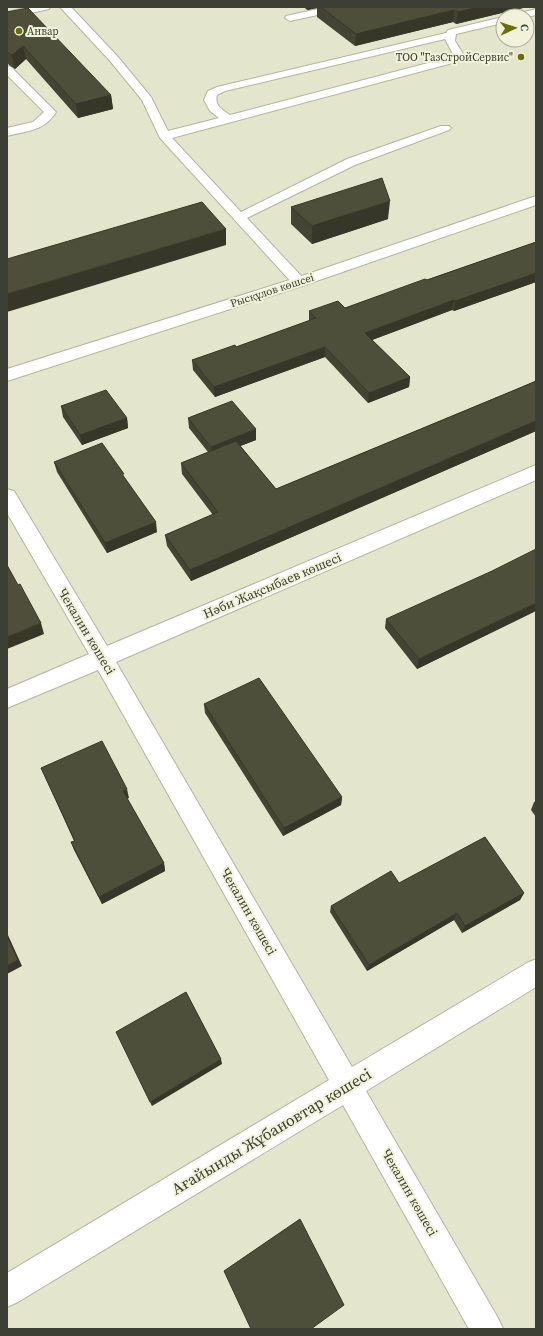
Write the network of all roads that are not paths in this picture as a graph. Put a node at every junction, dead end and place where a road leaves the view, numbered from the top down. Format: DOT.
graph roads {
  1 [pos="45,7"];
  2 [pos="65,7"];
  3 [pos="341,7"];
  4 [pos="7,15"];
  5 [pos="290,18"];
  6 [pos="495,22"];
  7 [pos="450,36"];
  8 [pos="7,69"];
  9 [pos="228,119"];
  10 [pos="445,128"];
  11 [pos="7,132"];
  12 [pos="164,136"];
  13 [pos="536,200"];
  14 [pos="240,217"];
  15 [pos="299,282"];
  16 [pos="7,375"];
  17 [pos="536,472"];
  18 [pos="7,496"];
  19 [pos="103,658"];
  20 [pos="7,699"];
  21 [pos="536,972"];
  22 [pos="348,1084"];
  23 [pos="7,1291"];
  24 [pos="487,1329"];
  1 -- 4 [label="lane"];
  2 -- 12 [label="lane"];
  3 -- 5 [label="lane"];
  6 -- 7 [label="lane"];
  7 -- 9 [label="lane"];
  7 -- 9 [label="lane"];
  8 -- 11 [label="lane"];
  9 -- 12 [label="lane"];
  10 -- 14 [label="lane"];
  12 -- 14 [label="lane"];
  13 -- 15 [label="street, Рысқұлов көшсеі"];
  14 -- 15 [label="lane"];
  15 -- 16 [label="street, Рысқұлов көшсеі"];
  17 -- 19 [label="street, Нәби Жақсыбаев көшесі"];
  18 -- 19 [label="street, Чекалин көшесі"];
  19 -- 20 [label="street, Нәби Жақсыбаев көшесі"];
  19 -- 22 [label="street, Чекалин көшесі"];
  21 -- 22 [label="street, Ағайынды Жұбановтар көшесі"];
  22 -- 23 [label="street, Ағайынды Жұбановтар көшесі"];
  22 -- 24 [label="street, Чекалин көшесі"];
}
